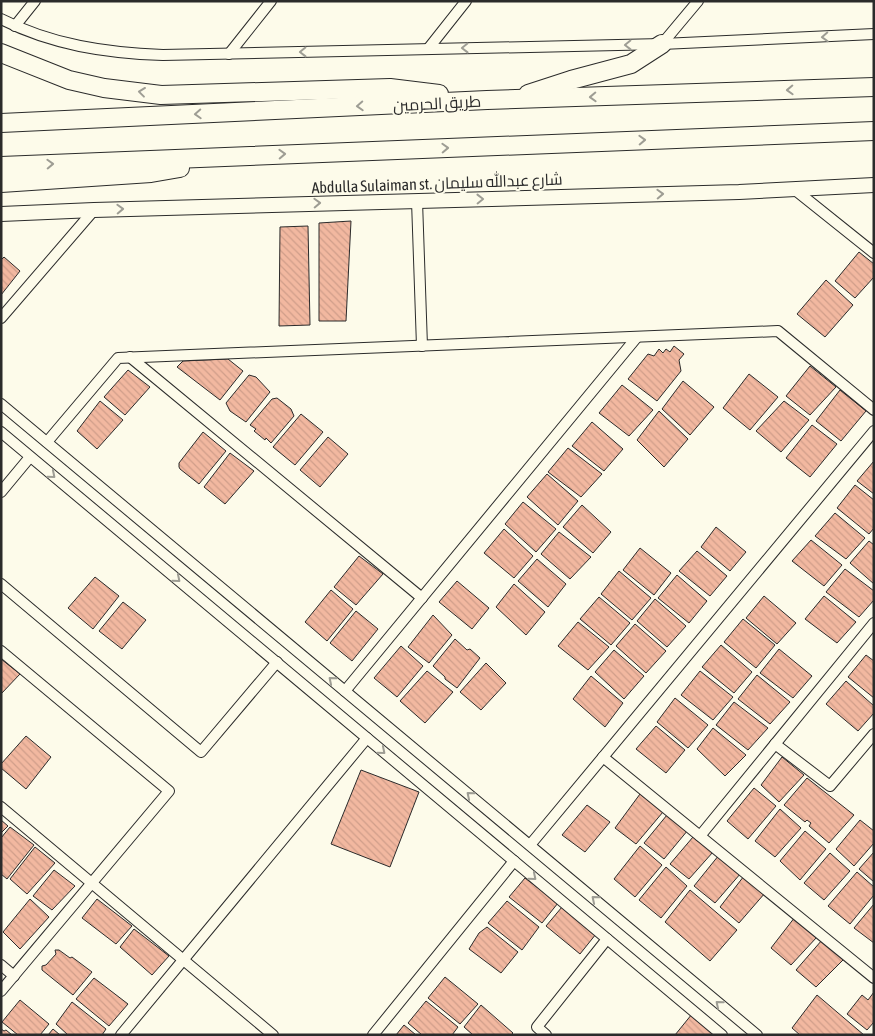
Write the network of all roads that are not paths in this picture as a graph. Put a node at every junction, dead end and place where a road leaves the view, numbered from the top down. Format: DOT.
graph roads {
  1 [pos="35,1"];
  2 [pos="271,1"];
  3 [pos="466,1"];
  4 [pos="698,1"];
  5 [pos="1,19"];
  6 [pos="15,26"];
  7 [pos="874,34"];
  8 [pos="662,44"];
  9 [pos="428,49"];
  10 [pos="1,53"];
  11 [pos="229,54"];
  12 [pos="874,88"];
  13 [pos="487,100"];
  14 [pos="507,100"];
  15 [pos="1,123"];
  16 [pos="874,131"];
  17 [pos="250,156"];
  18 [pos="1,166"];
  19 [pos="1,183"];
  20 [pos="874,185"];
  21 [pos="794,189"];
  22 [pos="417,201"];
  23 [pos="94,210"];
  24 [pos="1,214"];
  25 [pos="874,253"];
  26 [pos="1,318"];
  27 [pos="638,337"];
  28 [pos="422,346"];
  29 [pos="130,357"];
  30 [pos="1,404"];
  31 [pos="874,410"];
  32 [pos="874,430"];
  33 [pos="1,432"];
  34 [pos="47,442"];
  35 [pos="30,457"];
  36 [pos="1,492"];
  37 [pos="1,584"];
  38 [pos="422,598"];
  39 [pos="874,623"];
  40 [pos="1,651"];
  41 [pos="276,662"];
  42 [pos="345,691"];
  43 [pos="874,734"];
  44 [pos="367,738"];
  45 [pos="775,744"];
  46 [pos="603,757"];
  47 [pos="1,807"];
  48 [pos="700,836"];
  49 [pos="530,845"];
  50 [pos="514,861"];
  51 [pos="92,883"];
  52 [pos="607,939"];
  53 [pos="183,960"];
  54 [pos="1,965"];
  55 [pos="872,973"];
  56 [pos="14,976"];
  57 [pos="1,991"];
  58 [pos="121,1035"];
  59 [pos="273,1035"];
  60 [pos="373,1035"];
  61 [pos="546,1035"];
  62 [pos="722,1035"];
  63 [pos="757,1035"];
  1 -- 6 [label="street"];
  2 -- 11 [label="street"];
  3 -- 9 [label="street"];
  4 -- 8 [label="street"];
  5 -- 6 [label="street"];
  6 -- 11 [label="street"];
  7 -- 8 [label="street, one-way"];
  8 -- 9 [label="street, one-way"];
  8 -- 14 [label="highway"];
  9 -- 11 [label="street, one-way"];
  13 -- 10 [label="highway, one-way"];
  12 -- 14 [label="highway, طريق الحرمين, one-way"];
  13 -- 14 [label="highway, طريق الحرمين"];
  13 -- 15 [label="highway, طريق الحرمين, one-way"];
  17 -- 16 [label="highway, one-way"];
  18 -- 17 [label="highway, one-way"];
  17 -- 19 [label="highway"];
  20 -- 21 [label="main road, Abdulla Sulaiman st. شارع عبدالله سليمان"];
  22 -- 21 [label="main road, Abdulla Sulaiman st. شارع عبدالله سليمان, one-way"];
  21 -- 25 [label="street"];
  23 -- 22 [label="main road, Abdulla Sulaiman st. شارع عبدالله سليمان, one-way"];
  22 -- 28 [label="street"];
  23 -- 24 [label="main road, Abdulla Sulaiman st. شارع عبدالله سليمان"];
  23 -- 26 [label="street"];
  27 -- 28 [label="street"];
  27 -- 31 [label="street"];
  27 -- 38 [label="street"];
  28 -- 29 [label="street"];
  29 -- 34 [label="street"];
  29 -- 38 [label="street"];
  30 -- 34 [label="street"];
  32 -- 46 [label="street"];
  33 -- 35 [label="street"];
  42 -- 34 [label="street, one-way"];
  35 -- 36 [label="street"];
  35 -- 41 [label="street, one-way"];
  37 -- 41 [label="street"];
  38 -- 42 [label="street"];
  39 -- 45 [label="street"];
  40 -- 51 [label="street"];
  41 -- 44 [label="street"];
  49 -- 42 [label="street, one-way"];
  43 -- 45 [label="street"];
  44 -- 50 [label="street, one-way"];
  44 -- 53 [label="street"];
  45 -- 48 [label="street"];
  46 -- 48 [label="street"];
  46 -- 49 [label="street"];
  47 -- 51 [label="street"];
  48 -- 55 [label="street"];
  63 -- 49 [label="street, one-way"];
  50 -- 52 [label="street, one-way"];
  50 -- 60 [label="street"];
  51 -- 53 [label="street"];
  51 -- 56 [label="street"];
  52 -- 61 [label="street"];
  52 -- 62 [label="street"];
  53 -- 58 [label="street"];
  53 -- 59 [label="street"];
  54 -- 56 [label="street"];
  56 -- 57 [label="street"];
}
